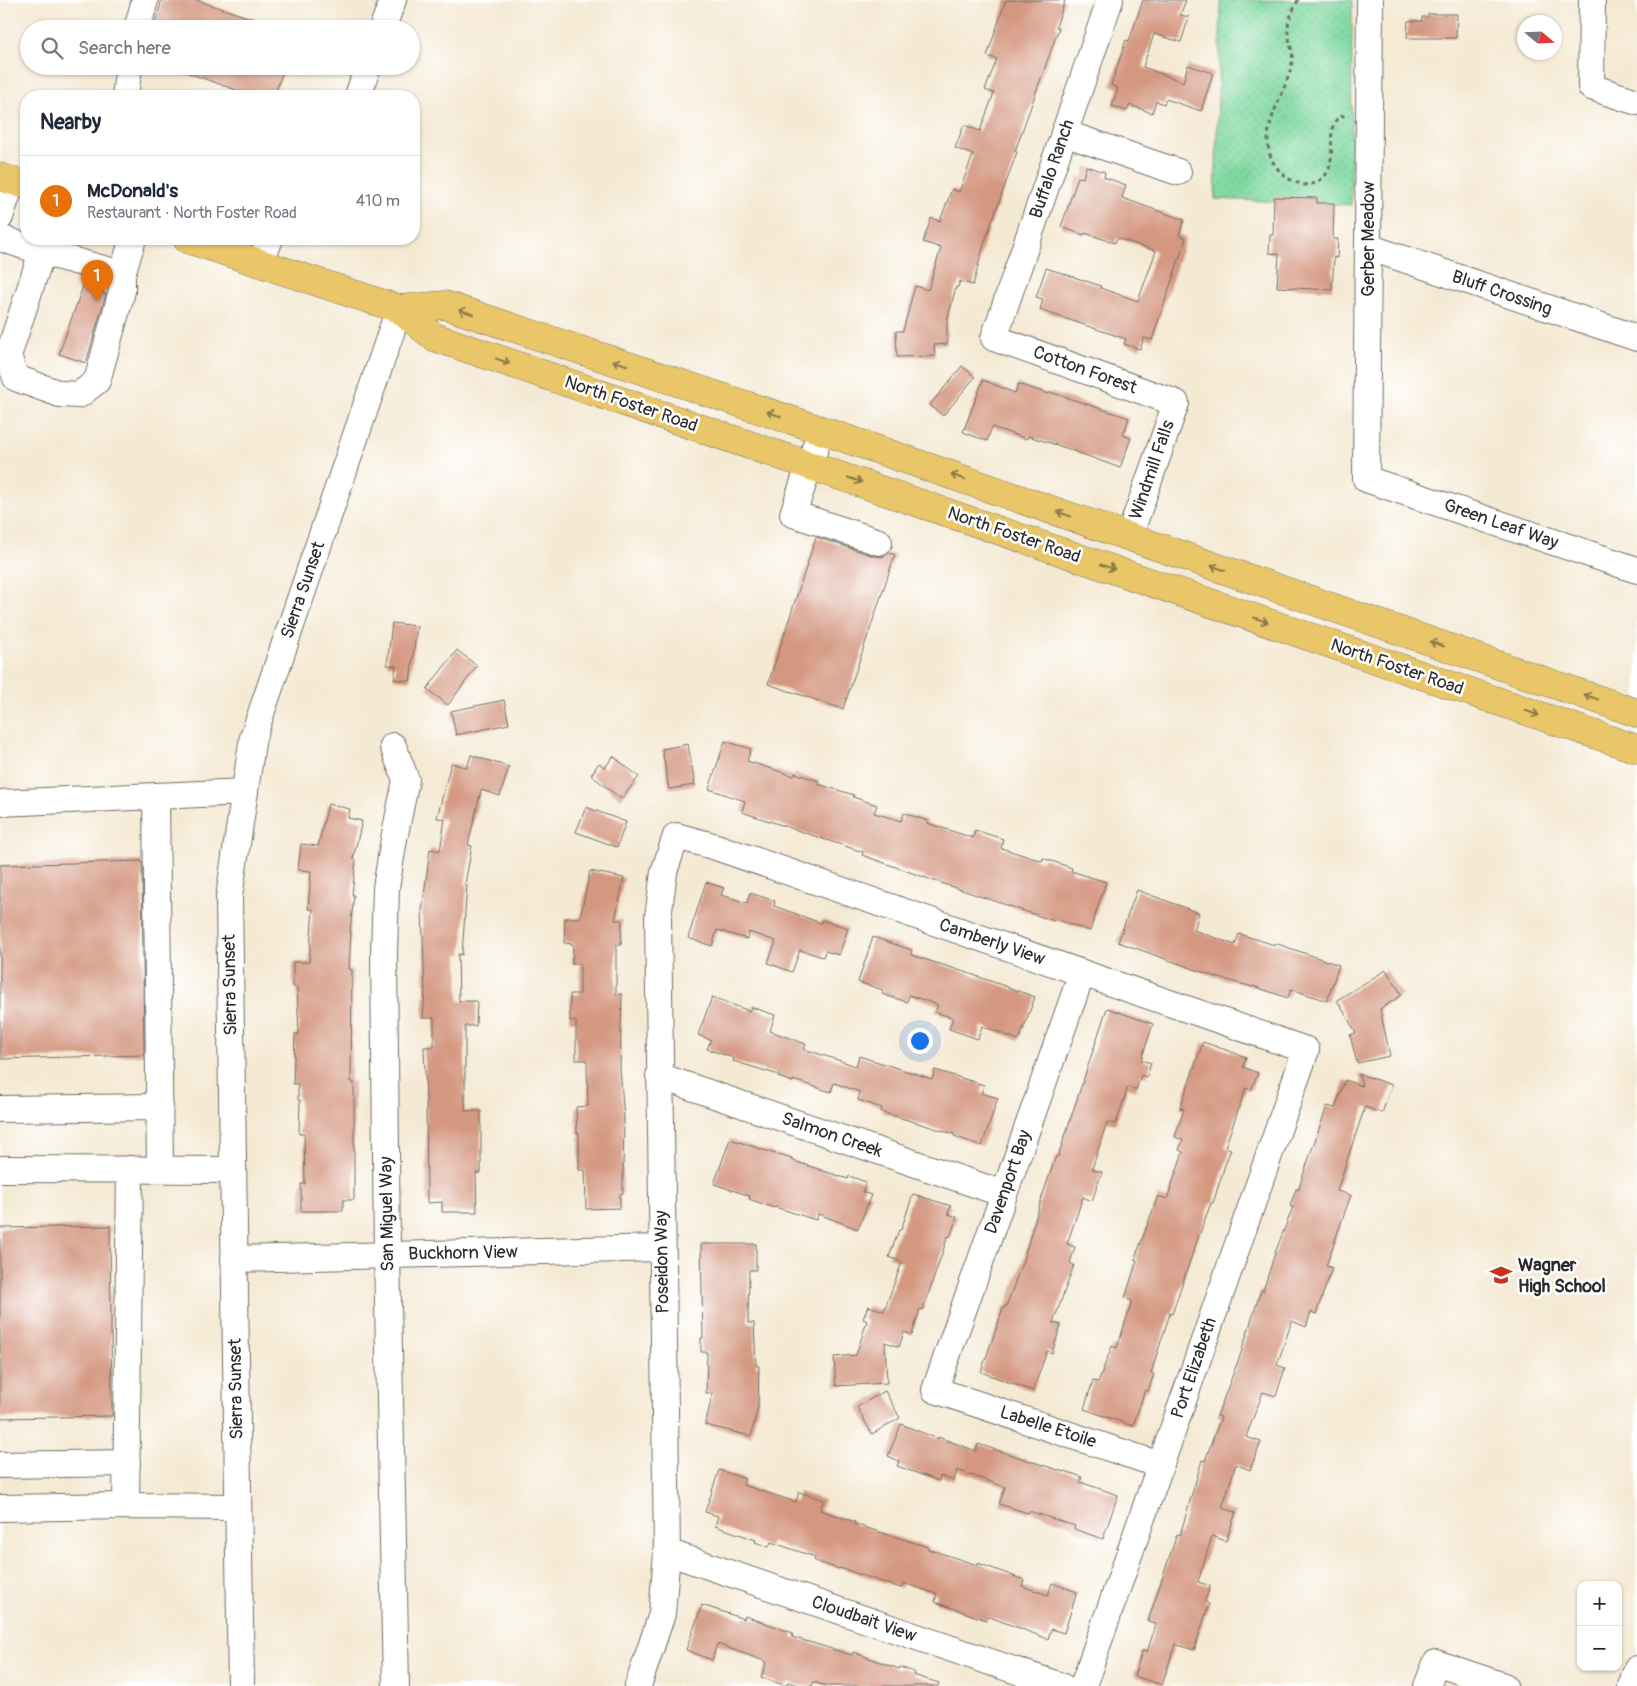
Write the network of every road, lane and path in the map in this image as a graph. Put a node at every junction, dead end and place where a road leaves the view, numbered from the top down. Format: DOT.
graph roads {
  1 [pos="145,0"];
  2 [pos="393,0"];
  3 [pos="1110,0"];
  4 [pos="1298,0"];
  5 [pos="1370,0"];
  6 [pos="1592,0"];
  7 [pos="139,20"];
  8 [pos="385,20"];
  9 [pos="128,75"];
  10 [pos="365,75"];
  11 [pos="126,90"];
  12 [pos="360,90"];
  13 [pos="1637,102"];
  14 [pos="1369,114"];
  15 [pos="1064,133"];
  16 [pos="1178,172"];
  17 [pos="13,181"];
  18 [pos="0,217"];
  19 [pos="0,238"];
  20 [pos="20,245"];
  21 [pos="21,245"];
  22 [pos="131,245"];
  23 [pos="226,245"];
  24 [pos="1368,247"];
  25 [pos="265,251"];
  26 [pos="42,252"];
  27 [pos="122,274"];
  28 [pos="398,309"];
  29 [pos="994,338"];
  30 [pos="1637,338"];
  31 [pos="6,366"];
  32 [pos="1176,403"];
  33 [pos="821,430"];
  34 [pos="808,464"];
  35 [pos="1366,478"];
  36 [pos="1129,537"];
  37 [pos="879,542"];
  38 [pos="1637,570"];
  39 [pos="1637,713"];
  40 [pos="392,746"];
  41 [pos="1637,749"];
  42 [pos="245,792"];
  43 [pos="156,796"];
  44 [pos="0,803"];
  45 [pos="676,836"];
  46 [pos="1082,973"];
  47 [pos="1306,1050"];
  48 [pos="659,1076"];
  49 [pos="160,1108"];
  50 [pos="0,1109"];
  51 [pos="0,1168"];
  52 [pos="130,1169"];
  53 [pos="160,1169"];
  54 [pos="232,1170"];
  55 [pos="1004,1194"];
  56 [pos="662,1248"];
  57 [pos="387,1255"];
  58 [pos="234,1259"];
  59 [pos="935,1390"];
  60 [pos="127,1463"];
  61 [pos="0,1464"];
  62 [pos="1160,1465"];
  63 [pos="126,1506"];
  64 [pos="238,1507"];
  65 [pos="0,1508"];
  66 [pos="667,1552"];
  67 [pos="1637,1669"];
  68 [pos="240,1686"];
  69 [pos="396,1686"];
  70 [pos="638,1686"];
  71 [pos="1061,1686"];
  72 [pos="1083,1686"];
  73 [pos="1427,1686"];
  74 [pos="1504,1686"];
  75 [pos="1631,1686"];
  1 -- 7 [label="street"];
  2 -- 8 [label="street"];
  3 -- 15 [label="street, Buffalo Ranch"];
  4 -- 14 [label="path"];
  5 -- 14 [label="street, Gerber Meadow"];
  6 -- 13 [label="street"];
  9 -- 11 [label="street"];
  10 -- 12 [label="street"];
  14 -- 24 [label="street, Gerber Meadow"];
  15 -- 16 [label="street"];
  15 -- 29 [label="street, Buffalo Ranch"];
  17 -- 18 [label="street"];
  19 -- 20 [label="street"];
  21 -- 26 [label="street"];
  22 -- 27 [label="street"];
  23 -- 25 [label="main road, North Foster Road"];
  24 -- 30 [label="street, Bluff Crossing"];
  24 -- 35 [label="street, Gerber Meadow"];
  25 -- 28 [label="main road, North Foster Road"];
  26 -- 27 [label="street"];
  26 -- 31 [label="street"];
  27 -- 31 [label="street"];
  33 -- 28 [label="main road, North Foster Road, one-way"];
  28 -- 34 [label="main road, North Foster Road, one-way"];
  28 -- 42 [label="street, Sierra Sunset"];
  29 -- 32 [label="street, Cotton Forest"];
  32 -- 36 [label="street, Windmill Falls"];
  33 -- 34 [label="street"];
  36 -- 33 [label="main road, North Foster Road, one-way"];
  34 -- 37 [label="street"];
  34 -- 41 [label="main road, North Foster Road, one-way"];
  35 -- 38 [label="street, Green Leaf Way"];
  39 -- 36 [label="main road, North Foster Road, one-way"];
  40 -- 57 [label="street, San Miguel Way"];
  42 -- 43 [label="street"];
  42 -- 54 [label="street, Sierra Sunset"];
  43 -- 44 [label="street"];
  43 -- 49 [label="street"];
  45 -- 46 [label="street, Camberly View"];
  45 -- 48 [label="street, Poseidon Way"];
  46 -- 47 [label="street, Camberly View"];
  46 -- 55 [label="street, Davenport Bay"];
  47 -- 62 [label="street, Port Elizabeth"];
  48 -- 55 [label="street, Salmon Creek"];
  48 -- 56 [label="street, Poseidon Way"];
  49 -- 50 [label="street"];
  49 -- 53 [label="street"];
  51 -- 52 [label="street"];
  52 -- 53 [label="street"];
  52 -- 60 [label="street"];
  53 -- 54 [label="street"];
  54 -- 58 [label="street, Sierra Sunset"];
  55 -- 59 [label="street, Davenport Bay"];
  56 -- 57 [label="street, Buckhorn View"];
  56 -- 66 [label="street, Poseidon Way"];
  57 -- 58 [label="street, Buckhorn View"];
  57 -- 69 [label="street, San Miguel Way"];
  58 -- 64 [label="street, Sierra Sunset"];
  59 -- 62 [label="street, Labelle Etoile"];
  60 -- 61 [label="street"];
  60 -- 63 [label="street"];
  62 -- 72 [label="street, Port Elizabeth"];
  63 -- 64 [label="street"];
  63 -- 65 [label="street"];
  64 -- 68 [label="street, Sierra Sunset"];
  66 -- 70 [label="street, Poseidon Way"];
  66 -- 71 [label="street, Cloudbait View"];
  67 -- 75 [label="street"];
  73 -- 74 [label="street"];
}
